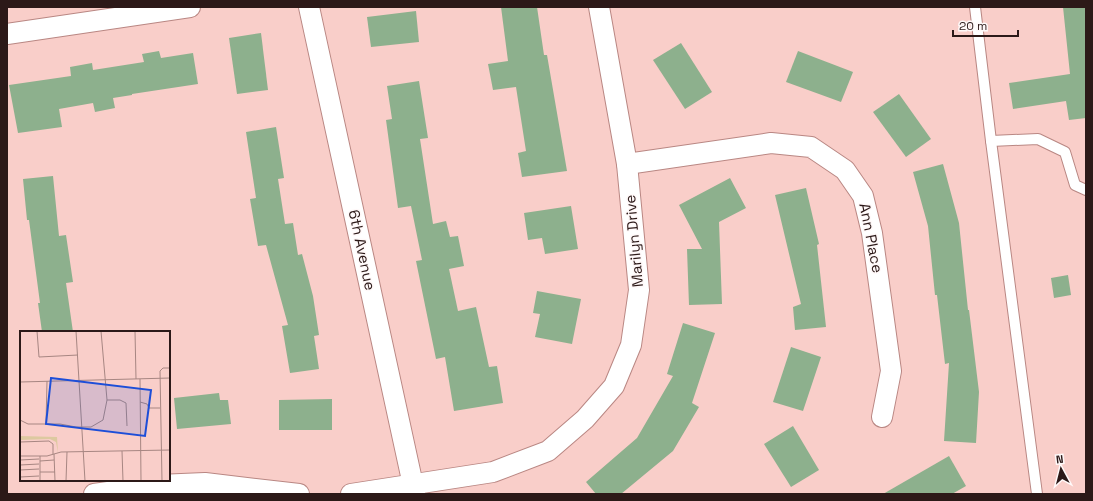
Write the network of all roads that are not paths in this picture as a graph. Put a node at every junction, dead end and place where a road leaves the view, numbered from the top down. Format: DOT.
graph roads {
  1 [pos="190,7"];
  2 [pos="309,7"];
  3 [pos="599,7"];
  4 [pos="975,7"];
  5 [pos="7,34"];
  6 [pos="991,141"];
  7 [pos="627,164"];
  8 [pos="1086,190"];
  9 [pos="882,417"];
  10 [pos="414,489"];
  11 [pos="94,494"];
  12 [pos="299,494"];
  13 [pos="351,494"];
  14 [pos="1037,494"];
  1 -- 5 [label="street"];
  2 -- 10 [label="street, 6th Avenue"];
  3 -- 7 [label="street, Marilyn Drive"];
  4 -- 6 [label="lane"];
  6 -- 8 [label="lane"];
  6 -- 14 [label="lane"];
  7 -- 9 [label="street, Ann Place"];
  7 -- 10 [label="street, Marilyn Drive"];
  10 -- 13 [label="street, Marilyn Drive"];
  11 -- 12 [label="street"];
}
